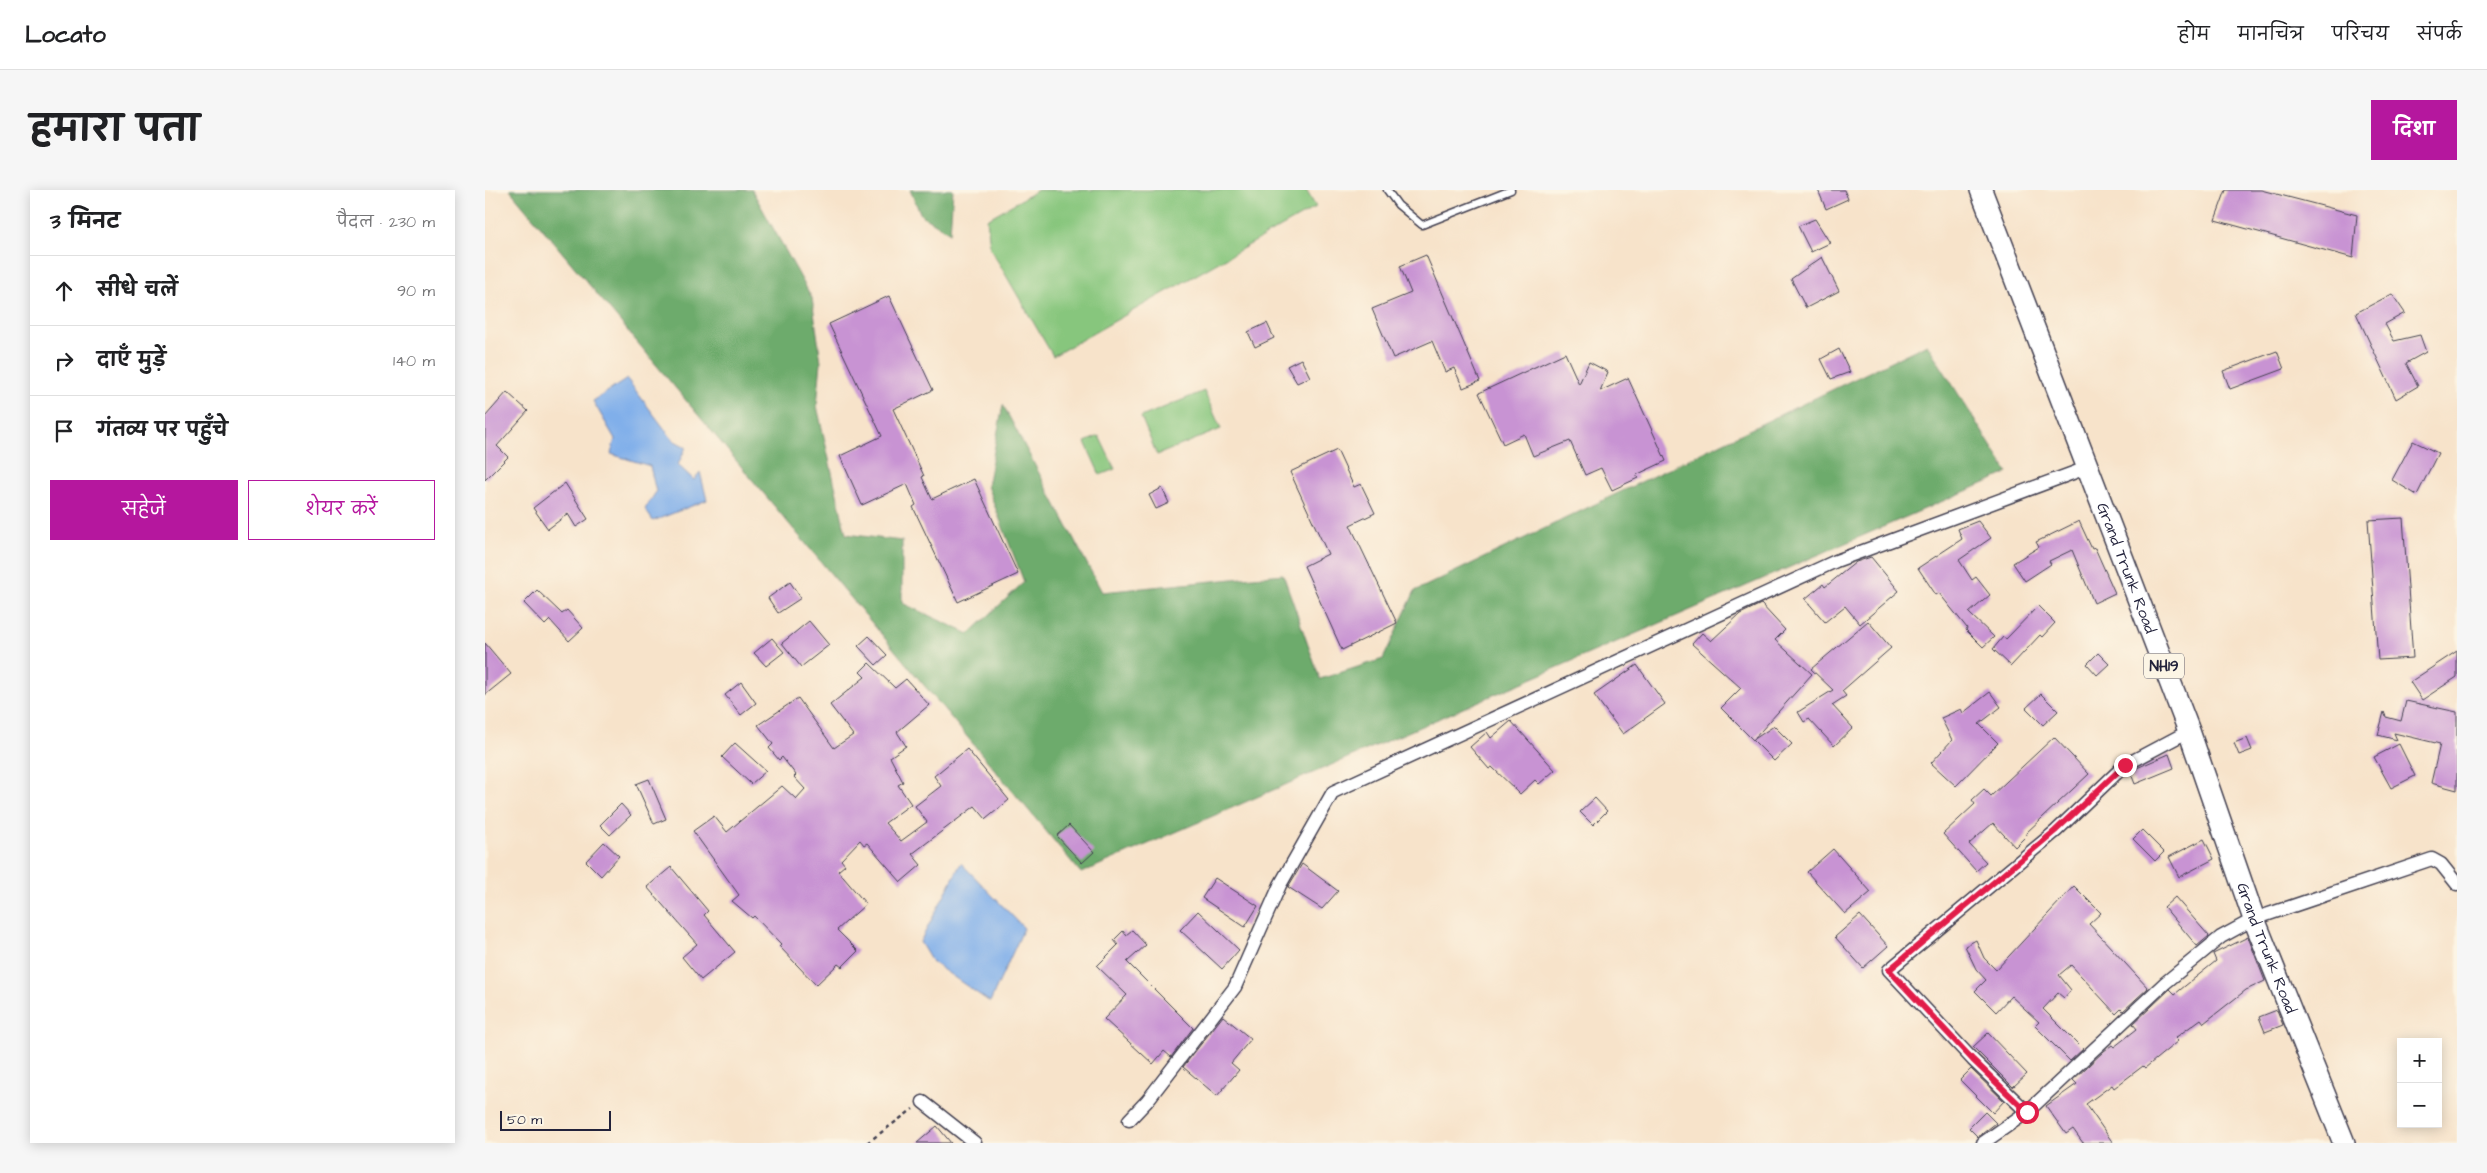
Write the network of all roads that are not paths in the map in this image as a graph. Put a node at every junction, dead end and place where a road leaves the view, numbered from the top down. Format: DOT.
graph roads {
  1 [pos="1387,190"];
  2 [pos="1511,190"];
  3 [pos="1981,190"];
  4 [pos="2089,467"];
  5 [pos="2189,731"];
  6 [pos="2457,884"];
  7 [pos="2254,919"];
  8 [pos="923,1102"];
  9 [pos="2027,1112"];
  10 [pos="1129,1120"];
  11 [pos="975,1143"];
  12 [pos="1983,1143"];
  13 [pos="2345,1143"];
  1 -- 2 [label="lane"];
  3 -- 4 [label="highway, Grand Trunk Road / NH19"];
  4 -- 5 [label="highway, Grand Trunk Road / NH19"];
  4 -- 10 [label="street"];
  5 -- 7 [label="highway, Grand Trunk Road / NH19"];
  5 -- 9 [label="street"];
  6 -- 7 [label="street"];
  7 -- 9 [label="street"];
  7 -- 13 [label="highway, Grand Trunk Road / NH19"];
  8 -- 11 [label="street"];
  9 -- 12 [label="street"];
}
